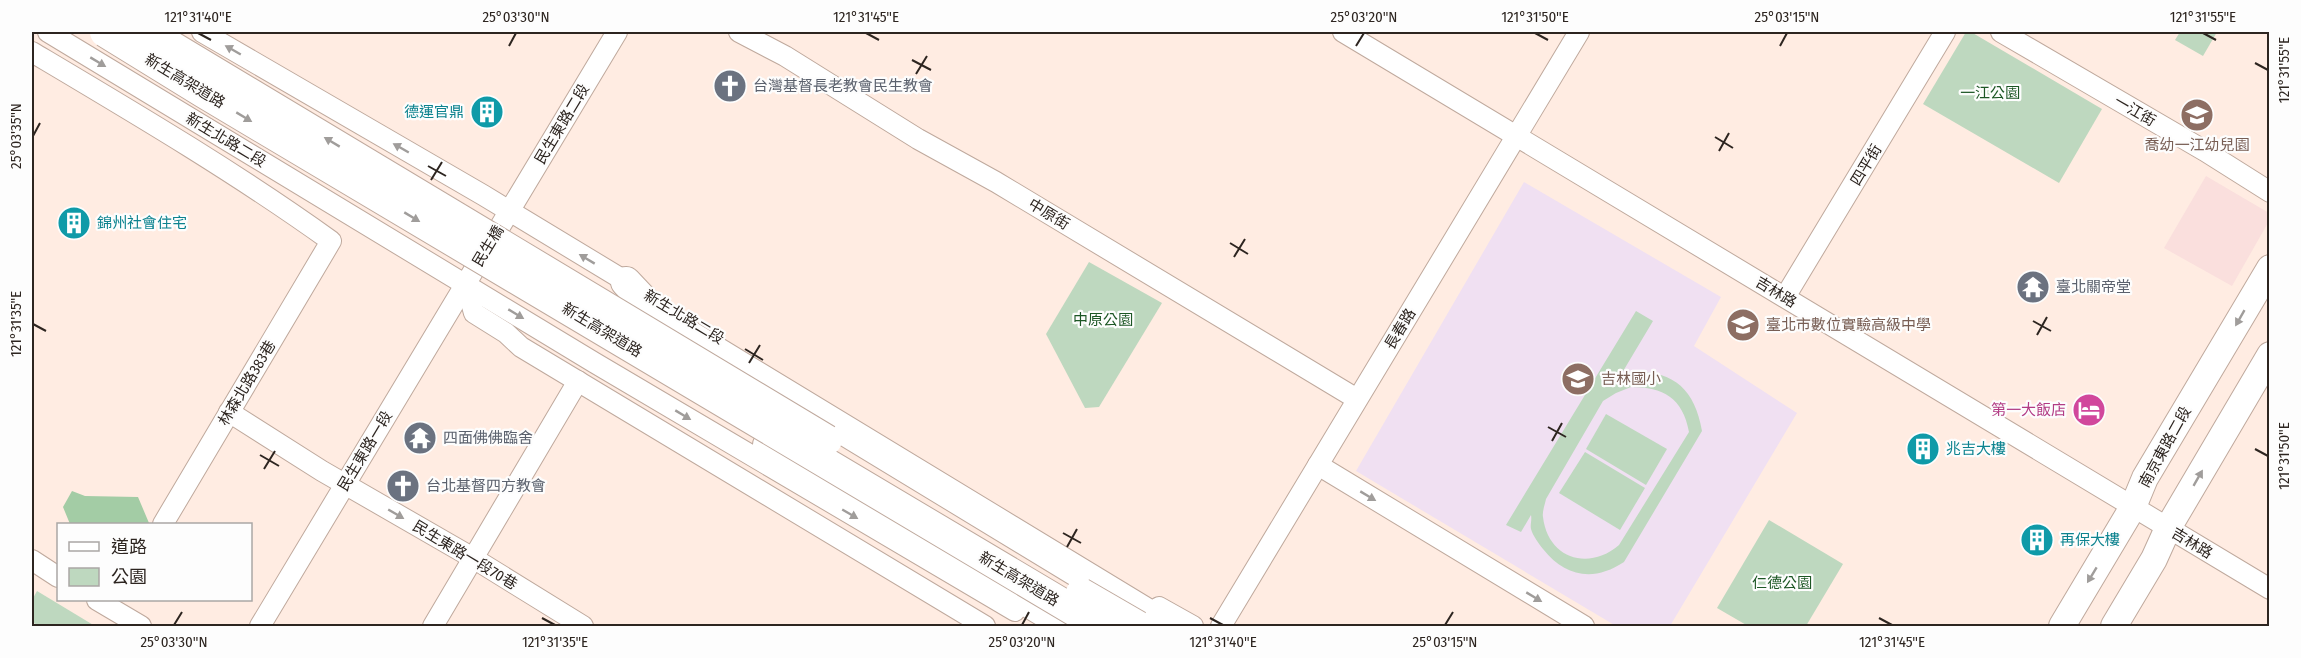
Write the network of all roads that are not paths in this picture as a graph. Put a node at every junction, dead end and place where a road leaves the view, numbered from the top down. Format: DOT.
graph roads {
  1 [pos="48,32"];
  2 [pos="105,32"];
  3 [pos="148,32"];
  4 [pos="202,32"];
  5 [pos="617,32"];
  6 [pos="739,32"];
  7 [pos="1343,32"];
  8 [pos="1579,32"];
  9 [pos="1945,32"];
  10 [pos="2001,32"];
  11 [pos="32,52"];
  12 [pos="1516,135"];
  13 [pos="308,190"];
  14 [pos="2270,192"];
  15 [pos="292,213"];
  16 [pos="508,214"];
  17 [pos="331,241"];
  18 [pos="2270,268"];
  19 [pos="468,280"];
  20 [pos="626,282"];
  21 [pos="1785,297"];
  22 [pos="611,335"];
  23 [pos="2270,355"];
  24 [pos="578,381"];
  25 [pos="1357,399"];
  26 [pos="229,412"];
  27 [pos="1318,465"];
  28 [pos="345,485"];
  29 [pos="2133,507"];
  30 [pos="164,523"];
  31 [pos="2168,528"];
  32 [pos="473,558"];
  33 [pos="32,560"];
  34 [pos="57,576"];
  35 [pos="2270,589"];
  36 [pos="107,602"];
  37 [pos="141,627"];
  38 [pos="260,627"];
  39 [pos="433,627"];
  40 [pos="583,627"];
  41 [pos="986,627"];
  42 [pos="1041,627"];
  43 [pos="1068,627"];
  44 [pos="1100,627"];
  45 [pos="1138,627"];
  46 [pos="1167,627"];
  47 [pos="1193,627"];
  48 [pos="1221,627"];
  49 [pos="1584,627"];
  50 [pos="2062,627"];
  51 [pos="2114,627"];
  1 -- 13 [label="street, 新生北路二段, one-way"];
  2 -- 22 [label="highway, 新生高架道路, one-way, bridge"];
  45 -- 3 [label="highway, 新生高架道路, one-way, bridge"];
  16 -- 4 [label="street, 新生北路二段, one-way"];
  5 -- 16 [label="street, 民生東路二段"];
  6 -- 25 [label="street, 中原街"];
  7 -- 12 [label="street, 吉林路"];
  8 -- 12 [label="street, 長春路"];
  9 -- 21 [label="street, 四平街"];
  10 -- 14 [label="street, 一江街"];
  11 -- 15 [label="street, 新生北路二段"];
  12 -- 21 [label="street, 吉林路"];
  12 -- 25 [label="street, 長春路"];
  13 -- 15 [label="street"];
  13 -- 19 [label="street, 新生北路二段"];
  15 -- 17 [label="street, 新生北路二段"];
  16 -- 19 [label="street, 民生橋, bridge"];
  20 -- 16 [label="street, 新生北路二段, one-way"];
  17 -- 26 [label="street, 林森北路383巷"];
  18 -- 29 [label="main road, 南京東路二段, one-way"];
  19 -- 24 [label="street"];
  19 -- 28 [label="street, 民生東路一段"];
  19 -- 42 [label="street, 新生北路二段, one-way"];
  20 -- 46 [label="highway"];
  20 -- 47 [label="street, 新生北路二段"];
  21 -- 29 [label="street, 吉林路"];
  22 -- 43 [label="highway, bridge"];
  22 -- 44 [label="highway, 新生高架道路, bridge"];
  31 -- 23 [label="main road, one-way"];
  24 -- 32 [label="street"];
  24 -- 41 [label="street"];
  25 -- 27 [label="street, 長春路"];
  26 -- 28 [label="street, 民生東路一段70巷"];
  26 -- 30 [label="street, 林森北路383巷"];
  27 -- 48 [label="street, 長春路"];
  27 -- 49 [label="street, one-way"];
  28 -- 32 [label="street, 民生東路一段70巷, one-way"];
  28 -- 38 [label="street, 民生東路一段"];
  29 -- 31 [label="street, 吉林路"];
  29 -- 50 [label="main road, 南京東路二段, one-way"];
  31 -- 35 [label="street, 吉林路"];
  31 -- 51 [label="main road"];
  32 -- 39 [label="street"];
  32 -- 40 [label="street, 民生東路一段70巷"];
  33 -- 34 [label="street"];
  36 -- 37 [label="street"];
}
